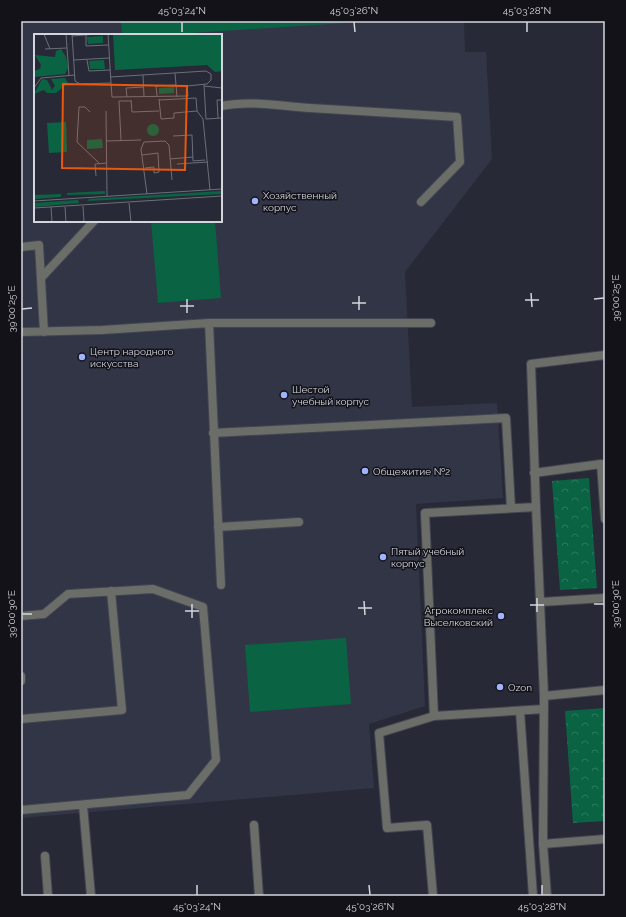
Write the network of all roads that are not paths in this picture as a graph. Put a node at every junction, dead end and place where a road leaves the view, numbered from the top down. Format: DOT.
graph roads {
  1 [pos="222,106"];
  2 [pos="421,202"];
  3 [pos="93,222"];
  4 [pos="21,247"];
  5 [pos="41,278"];
  6 [pos="209,323"];
  7 [pos="431,323"];
  8 [pos="21,332"];
  9 [pos="44,332"];
  10 [pos="605,355"];
  11 [pos="214,433"];
  12 [pos="534,473"];
  13 [pos="536,507"];
  14 [pos="511,508"];
  15 [pos="605,519"];
  16 [pos="299,522"];
  17 [pos="218,527"];
  18 [pos="221,585"];
  19 [pos="111,592"];
  20 [pos="605,598"];
  21 [pos="541,602"];
  22 [pos="21,616"];
  23 [pos="21,676"];
  24 [pos="21,682"];
  25 [pos="605,690"];
  26 [pos="544,696"];
  27 [pos="544,709"];
  28 [pos="520,711"];
  29 [pos="434,716"];
  30 [pos="21,719"];
  31 [pos="83,805"];
  32 [pos="21,810"];
  33 [pos="254,825"];
  34 [pos="605,839"];
  35 [pos="543,844"];
  36 [pos="45,856"];
  37 [pos="48,896"];
  38 [pos="91,896"];
  39 [pos="260,896"];
  40 [pos="433,896"];
  41 [pos="533,896"];
  42 [pos="547,896"];
  1 -- 2 [label="lane"];
  3 -- 5 [label="lane"];
  4 -- 5 [label="lane"];
  5 -- 9 [label="lane"];
  6 -- 7 [label="lane"];
  6 -- 9 [label="lane"];
  6 -- 11 [label="lane"];
  8 -- 9 [label="lane"];
  10 -- 12 [label="lane"];
  11 -- 14 [label="lane"];
  11 -- 17 [label="lane"];
  12 -- 13 [label="lane"];
  12 -- 15 [label="lane"];
  13 -- 14 [label="lane"];
  13 -- 21 [label="lane"];
  14 -- 29 [label="lane"];
  16 -- 17 [label="lane"];
  17 -- 18 [label="lane"];
  19 -- 22 [label="lane"];
  19 -- 30 [label="lane"];
  19 -- 31 [label="lane"];
  20 -- 21 [label="lane"];
  21 -- 26 [label="lane"];
  23 -- 24 [label="lane"];
  25 -- 26 [label="lane"];
  26 -- 27 [label="lane"];
  27 -- 28 [label="lane"];
  27 -- 35 [label="lane"];
  28 -- 29 [label="lane"];
  28 -- 41 [label="lane"];
  29 -- 40 [label="lane"];
  31 -- 32 [label="lane"];
  31 -- 38 [label="lane"];
  33 -- 39 [label="lane"];
  34 -- 35 [label="lane"];
  35 -- 42 [label="lane"];
  36 -- 37 [label="lane"];
}
